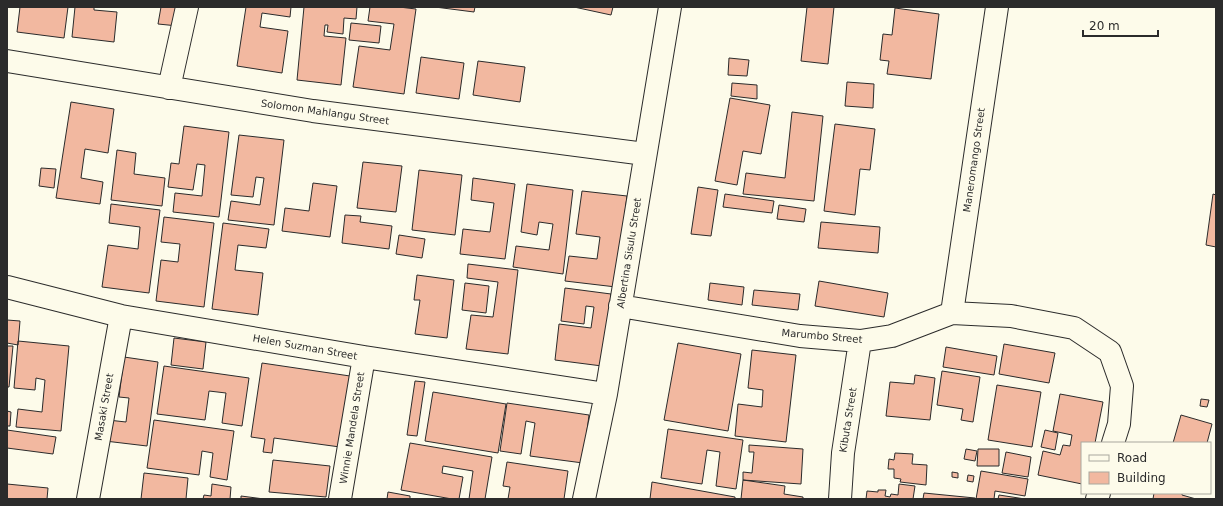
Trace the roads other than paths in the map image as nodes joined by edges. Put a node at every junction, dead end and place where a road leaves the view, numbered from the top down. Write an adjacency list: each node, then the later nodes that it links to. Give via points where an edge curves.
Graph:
1 (187, 7): 5 (street)
2 (670, 7): 6 (street, Albertina Sisulu Street)
3 (997, 7): 9 (street, Maneromango Street)
4 (7, 61): 5 (street, Solomon Mahlangu Street)
5 (169, 88): 6 (street, Solomon Mahlangu Street, via 313,111)
6 (645, 154): 8 (street, Albertina Sisulu Street)
7 (7, 287): 10 (street, Helen Suzman Street)
8 (620, 306): 11 (street, Marumbo Street, via 800,336); 13 (street, Albertina Sisulu Street)
9 (952, 313): 11 (street, Marumbo Street, via 892,336); 14 (street, Marumbo Street, via 1011,316 1074,328 1110,352 1122,386 1119,424)
10 (121, 316): 12 (street, Helen Suzman Street); 15 (street, Masaki Street)
11 (860, 341): 18 (street, Kibuta Street, via 843,453)
12 (364, 357): 13 (street, Helen Suzman Street); 16 (street, Winnie Mandela Street)
13 (606, 394): 17 (street, Albertina Sisulu Street)
14 (1113, 442)
15 (88, 499)
16 (340, 499)
17 (584, 499)
18 (840, 499)

